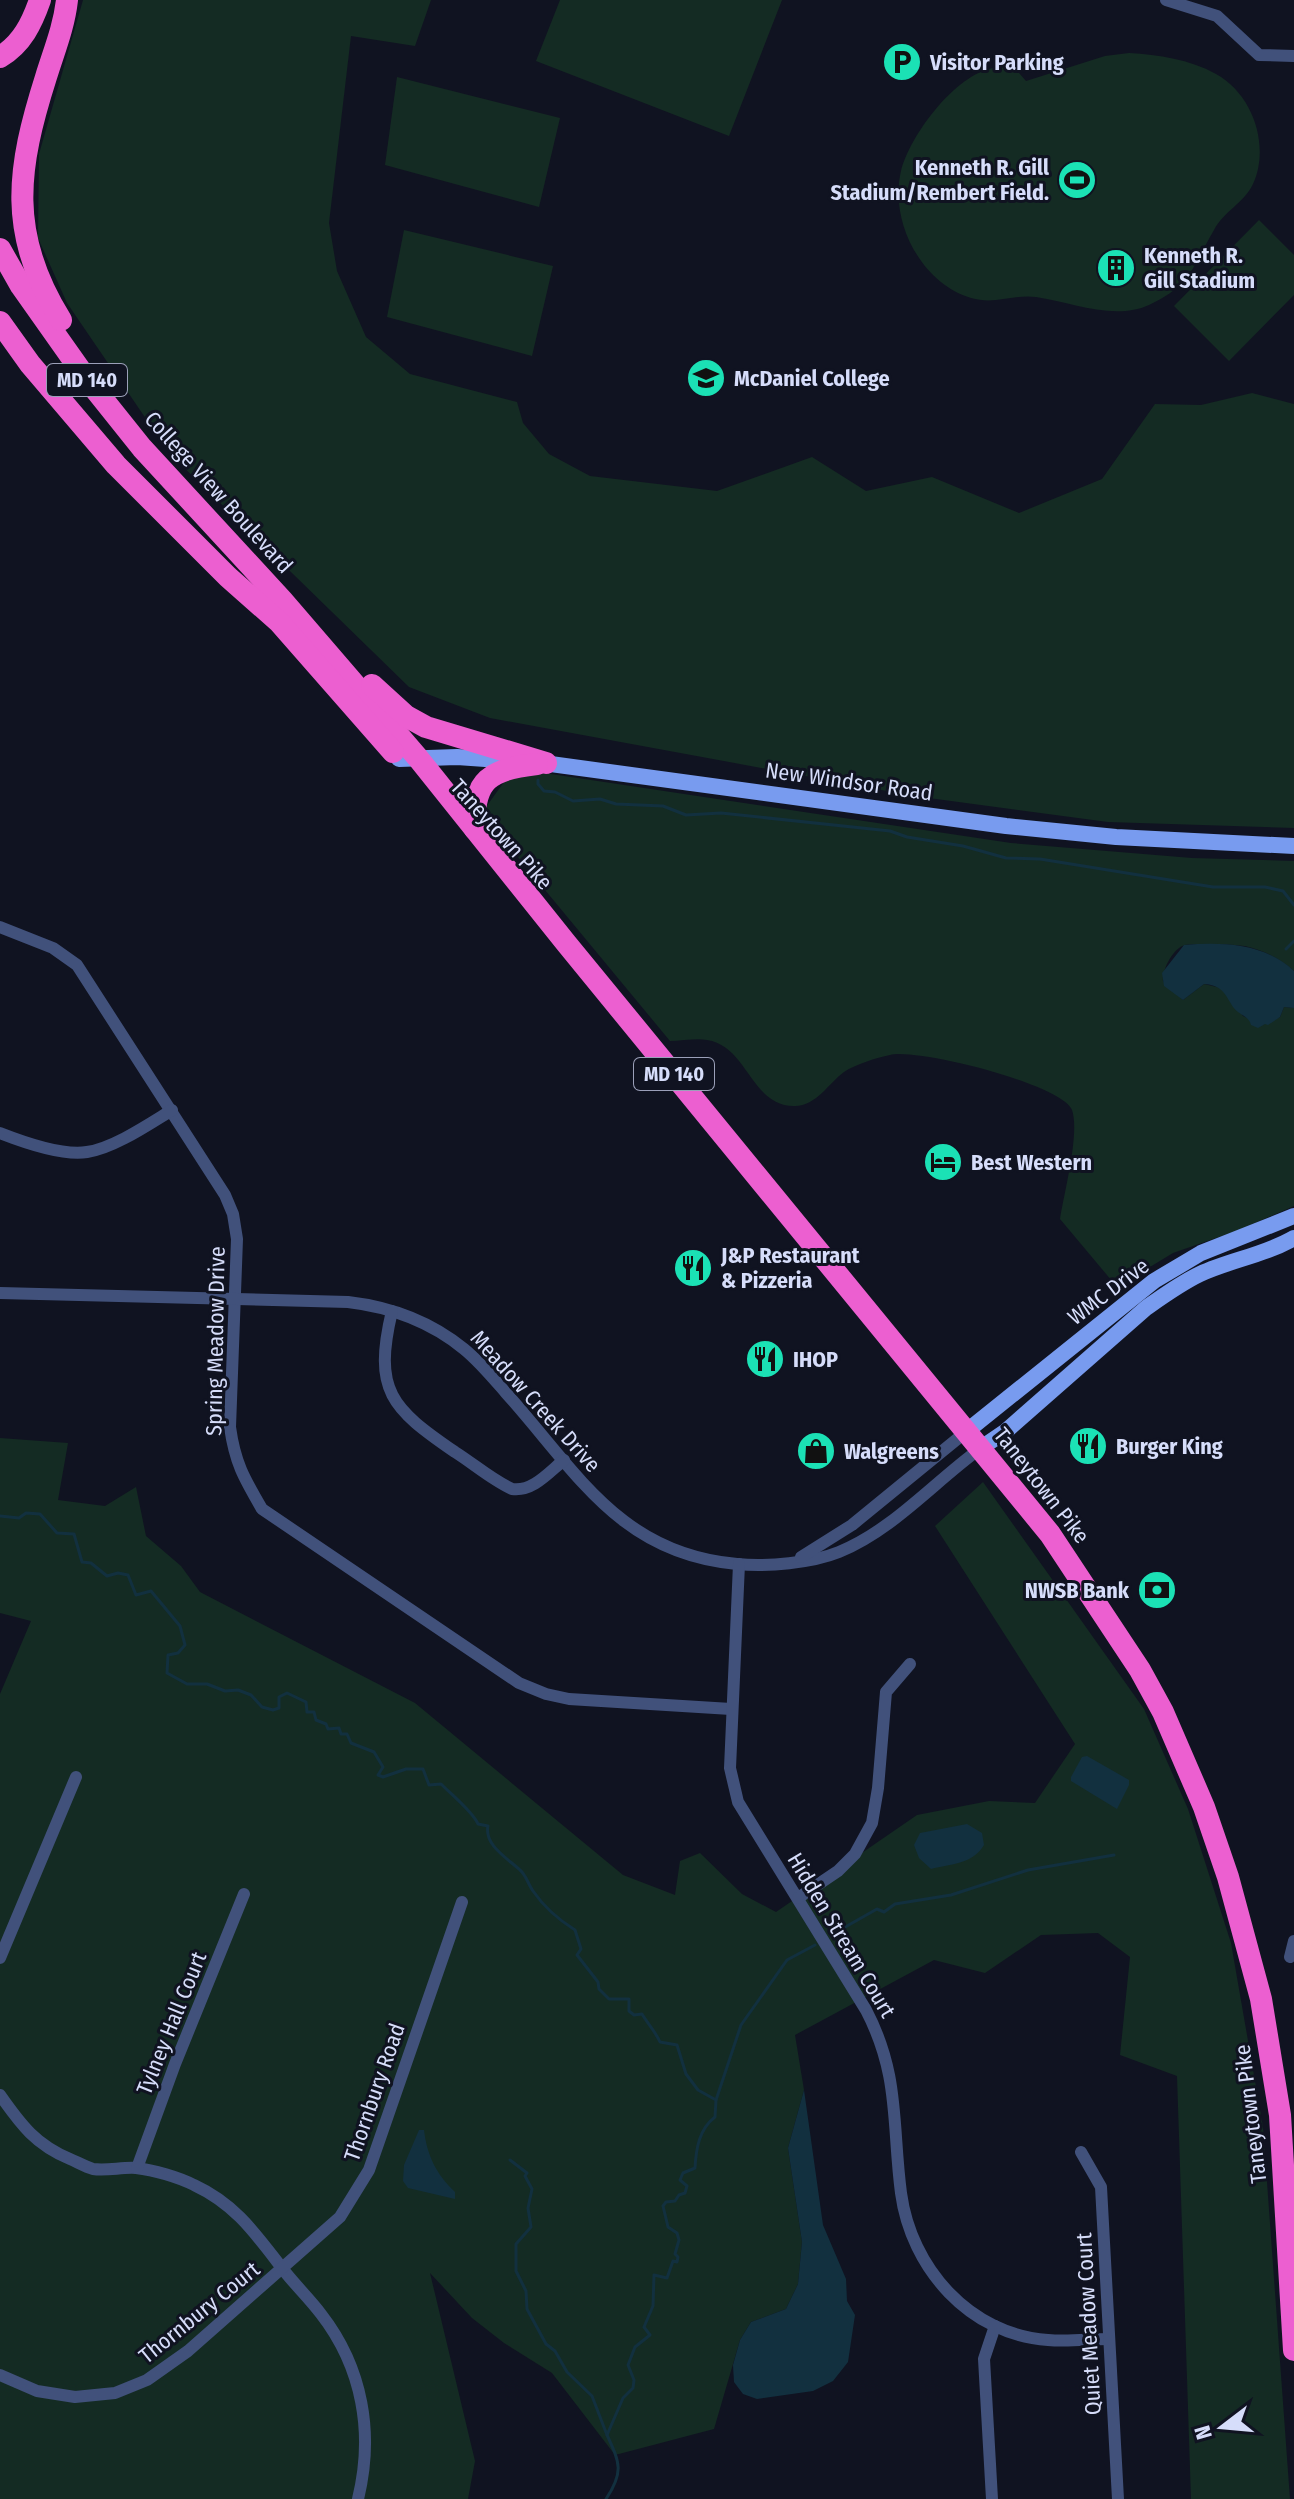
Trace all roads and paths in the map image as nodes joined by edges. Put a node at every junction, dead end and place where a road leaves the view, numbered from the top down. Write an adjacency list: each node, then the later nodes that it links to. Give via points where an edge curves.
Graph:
1 (40, 0): 5 (highway, via 29,28)
2 (67, 0): 8 (highway, via 23,165 24,217 35,269 53,307 105,385)
3 (1166, 0): 4 (street, via 1217,16 1259,55)
4 (1294, 56)
5 (0, 57)
6 (0, 249): 8 (highway, College View Boulevard / MD 140, via 104,401)
7 (0, 322): 10 (highway, College View Boulevard / MD 140, via 116,465 279,622)
8 (257, 574): 9 (highway, College View Boulevard / MD 140)
9 (282, 600): 10 (highway, College View Boulevard / MD 140); 11 (highway, via 406,716 448,735)
10 (408, 758): 11 (main road, New Windsor Road); 12 (highway, Taneytown Pike / MD 140); 15 (highway, Taneytown Pike / MD 140)
11 (546, 763): 12 (highway, via 511,767 485,781 476,798); 13 (main road, New Windsor Road, via 1006,826)
12 (475, 829): 15 (highway, Taneytown Pike / MD 140)
13 (1294, 846)
14 (0, 927): 16 (street, Spring Meadow Drive, via 53,948 77,965)
15 (566, 943): 23 (highway, Taneytown Pike / MD 140)
16 (172, 1110): 17 (street, via 131,1135 86,1153); 21 (street, Spring Meadow Drive, via 233,1214)
17 (0, 1133)
18 (1294, 1216): 23 (main road, WMC Drive, via 1201,1253 1154,1281)
19 (1294, 1238): 23 (main road, WMC Drive, via 1200,1274 1169,1292 1006,1431)
20 (0, 1293): 21 (street, Meadow Creek Drive)
21 (235, 1299): 22 (street, Meadow Creek Drive, via 348,1302); 28 (street, Spring Meadow Drive, via 230,1427 234,1455 262,1509 519,1683 569,1699)
22 (392, 1311): 24 (street, Meadow Creek Drive, via 466,1350); 24 (street, via 384,1370 394,1399 409,1419 512,1489 531,1486)
23 (974, 1440): 25 (street, Meadow Creek Drive, via 809,1554); 25 (street, Meadow Creek Drive, via 951,1470 869,1537 838,1553); 42 (highway, Taneytown Pike / MD 140, via 1050,1534 1140,1670 1187,1766 1228,1877 1261,1999 1280,2115)
24 (564, 1460): 26 (street, Meadow Creek Drive, via 614,1515 645,1536 691,1556)
25 (787, 1563): 26 (street, Meadow Creek Drive)
26 (739, 1564): 28 (street, Hidden Stream Court)
27 (910, 1664): 31 (street, via 886,1692 872,1823 855,1854)
28 (731, 1709): 31 (street, Hidden Stream Court, via 730,1768 738,1802)
29 (76, 1777): 35 (street)
30 (244, 1894): 38 (street, Tylney Hall Court)
31 (798, 1898): 40 (street, Hidden Stream Court, via 881,2039 891,2078 901,2195 911,2238 951,2296)
32 (462, 1902): 39 (street, Thornbury Road, via 369,2170 340,2217)
33 (1294, 1941): 34 (street)
34 (1290, 1957)
35 (0, 1958)
36 (0, 2095): 38 (street, via 24,2129 52,2152 93,2169)
37 (1081, 2152): 41 (street, Quiet Meadow Court, via 1101,2187)
38 (137, 2168): 39 (street, via 191,2183 218,2197 248,2223)
39 (283, 2269): 43 (street, Thornbury Court, via 165,2369 130,2388 75,2397 37,2391); 44 (street, via 322,2316 353,2371 366,2444)
40 (995, 2326): 41 (street, Hidden Stream Court, via 1047,2340); 45 (street, via 984,2359)
41 (1109, 2339): 46 (street, Quiet Meadow Court)
42 (1294, 2350)
43 (0, 2375)
44 (358, 2499)
45 (992, 2499)
46 (1118, 2499)

